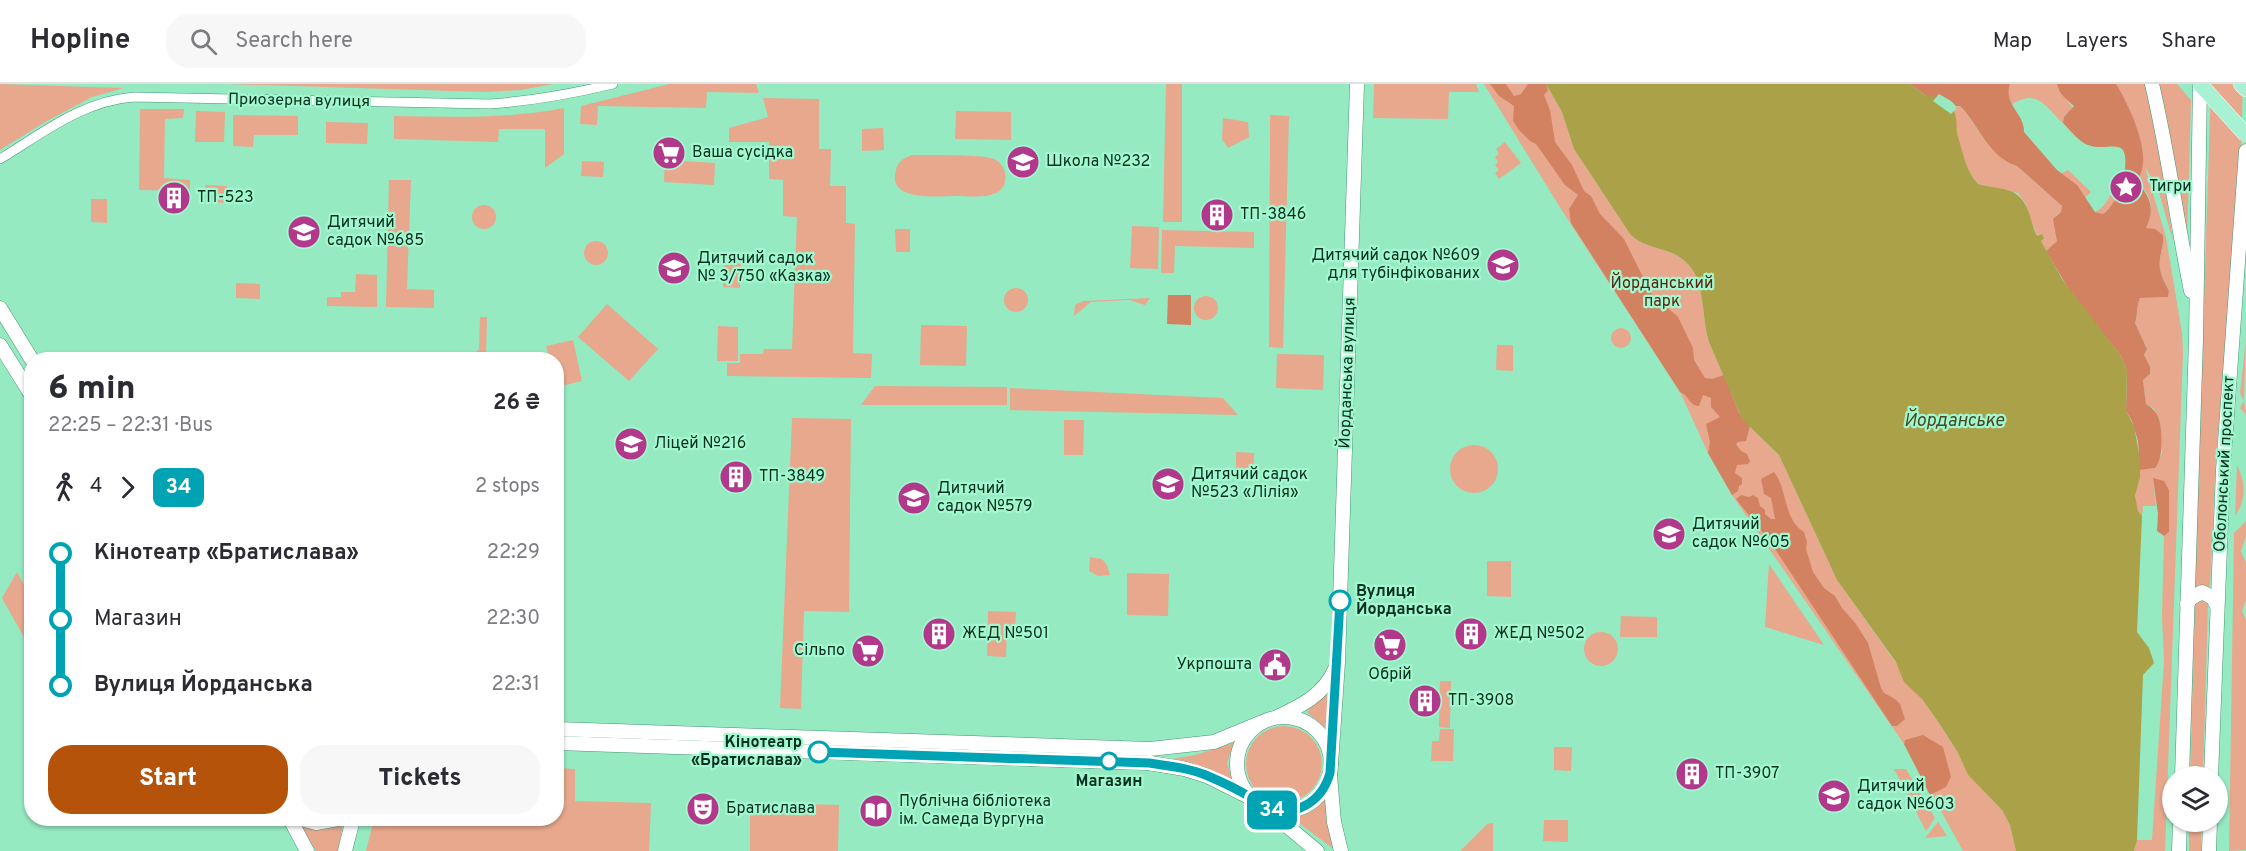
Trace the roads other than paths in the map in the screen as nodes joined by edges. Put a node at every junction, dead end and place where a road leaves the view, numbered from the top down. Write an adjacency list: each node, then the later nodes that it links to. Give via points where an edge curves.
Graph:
1 (613, 84): 9 (street, Приозерна вулиця, via 539,100 489,104 113,99 79,110)
2 (1357, 84): 19 (main road, Йорданська вулиця)
3 (2152, 84): 13 (main road, Оболонський проспект)
4 (2200, 84): 7 (main road, bridge); 13 (main road, Оболонський проспект)
5 (2241, 84): 6 (main road)
6 (2246, 89)
7 (2246, 135)
8 (2246, 151): 10 (main road, Оболонський проспект)
9 (0, 159)
10 (2243, 215): 11 (main road); 18 (main road, Оболонський проспект)
11 (2246, 233)
12 (1, 311): 15 (main road)
13 (2197, 317): 17 (main road, Оболонський проспект)
14 (0, 345): 16 (main road)
15 (27, 352)
16 (24, 383)
17 (2187, 604): 18 (main road, via 2202,592 2213,598); 24 (main road, Оболонський проспект)
18 (2217, 606): 25 (main road, Оболонський проспект)
19 (1338, 662): 20 (main road, Йорданська вулиця, via 1330,681 1315,696); 26 (main road, Йорданська вулиця)
20 (1276, 718): 21 (main road); 26 (main road, via 1292,718 1314,729 1328,748)
21 (1260, 723): 22 (main road, via 1214,742 1150,749); 27 (main road, via 1245,738 1237,758 1239,780)
22 (564, 729)
23 (564, 742): 27 (main road, via 1149,763 1207,776)
24 (2182, 766)
25 (2211, 766)
26 (1330, 769): 28 (main road, via 1323,790 1301,808 1283,811); 36 (main road, Йорданська вулиця, via 1334,822)
27 (1251, 798): 28 (main road)
28 (1264, 807): 35 (main road)
29 (294, 826): 33 (main road)
30 (350, 826): 34 (main road)
31 (2180, 832): 37 (main road)
32 (2210, 832): 38 (main road)
33 (307, 851)
34 (345, 851)
35 (1317, 851)
36 (1341, 851)
37 (2179, 851)
38 (2209, 851)

